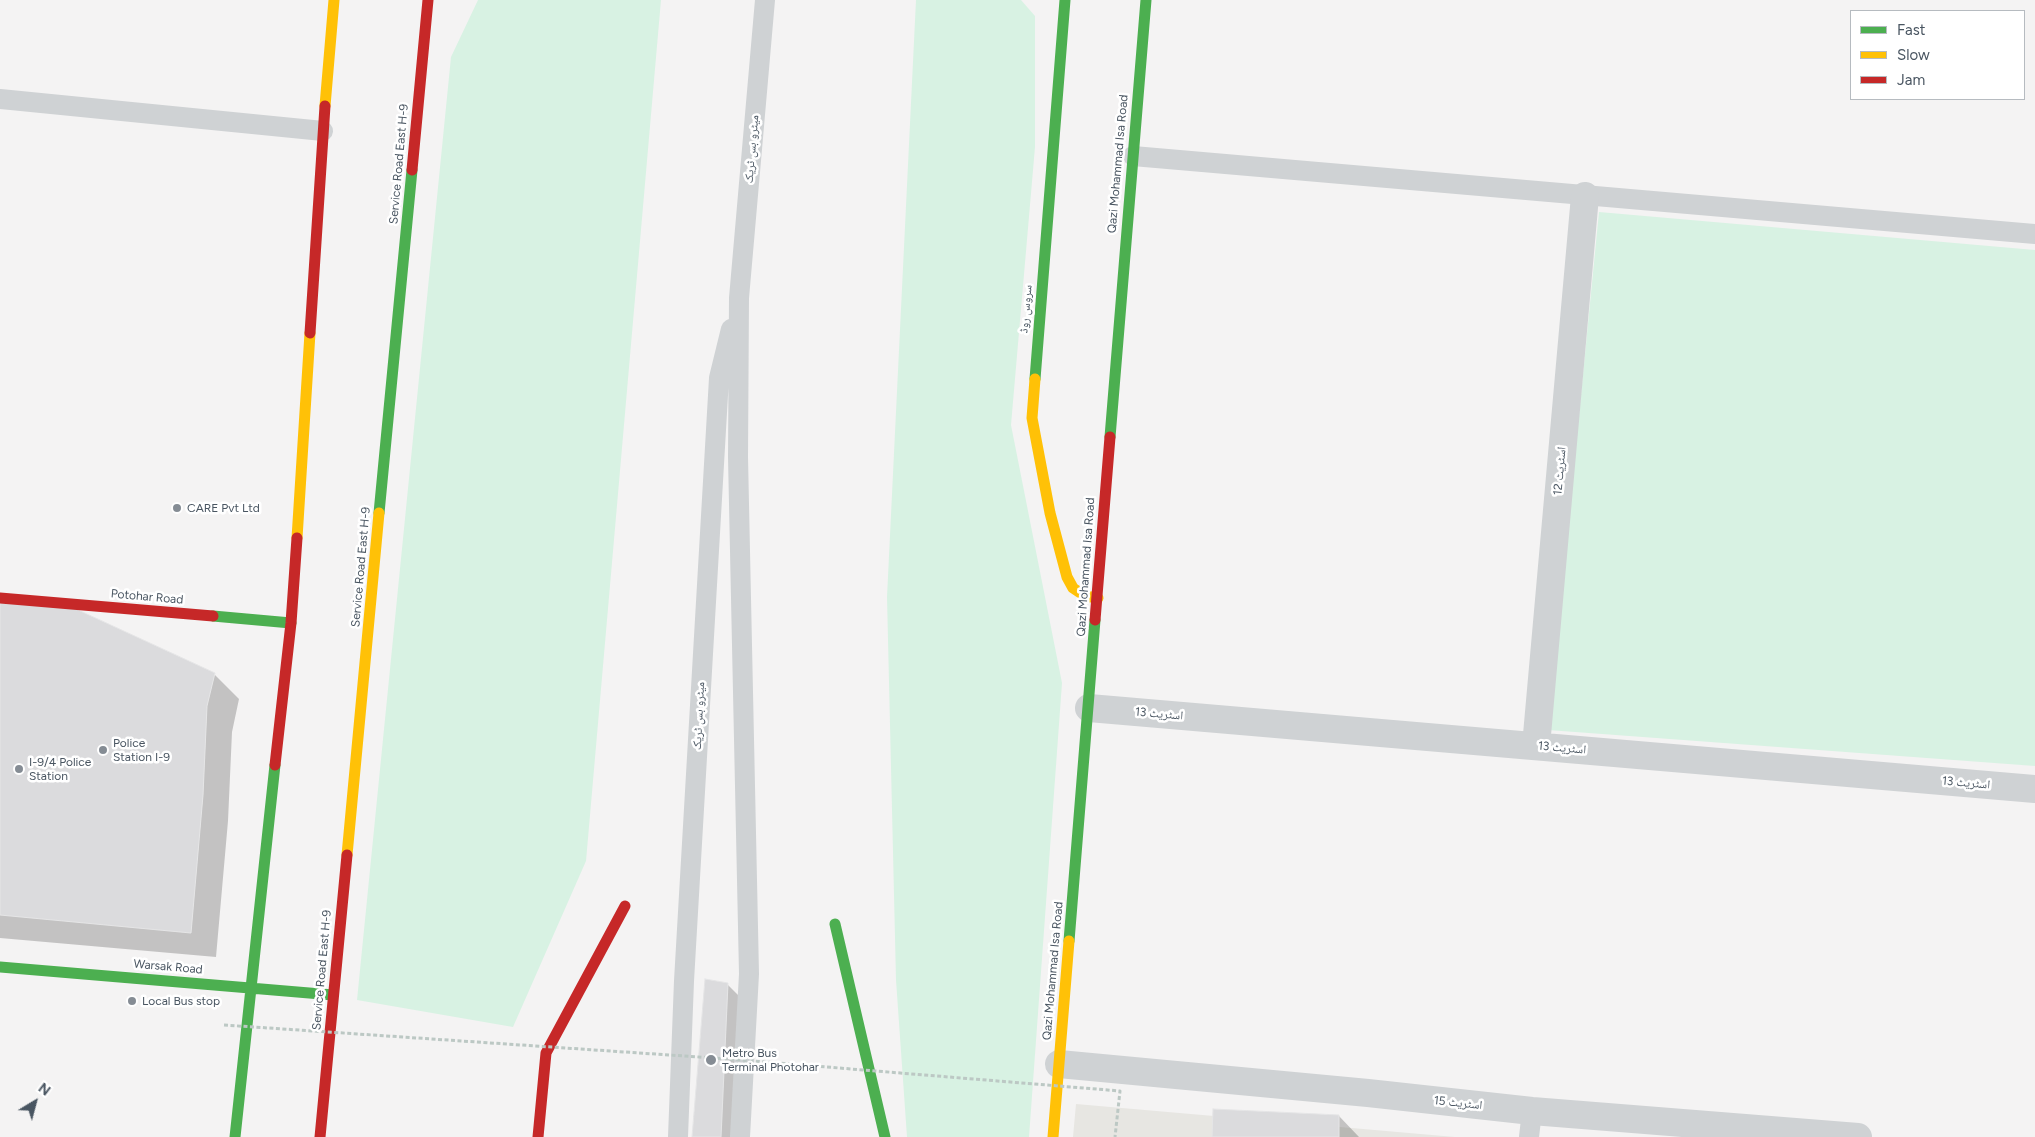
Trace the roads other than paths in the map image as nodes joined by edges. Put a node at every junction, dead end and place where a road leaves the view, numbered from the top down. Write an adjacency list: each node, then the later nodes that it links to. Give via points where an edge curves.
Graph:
1 (334, 0): 9 (main road)
2 (428, 0): 7 (main road, Service Road East H-9)
3 (765, 0): 13 (lane, میٹرو بس ٹریک)
4 (1065, 0): 15 (main road, سروس روڈ, via 1032,418 1050,513 1067,577 1073,588 1085,596)
5 (1146, 0): 10 (main road, Qazi Mohammad Isa Road)
6 (438, 9): 7 (main road)
7 (424, 56): 24 (main road, Service Road East H-9)
8 (0, 99): 9 (lane)
9 (323, 131): 16 (main road)
10 (1133, 156): 11 (lane); 15 (main road, Qazi Mohammad Isa Road)
11 (1585, 196): 12 (lane); 18 (street, اسٹریٹ 12)
12 (2035, 234)
13 (739, 298): 30 (lane, میٹرو بس ٹریک, via 719,378); 31 (lane, میٹرو بس ٹریک, via 738,457 748,974)
14 (0, 598): 16 (main road, Potohar Road)
15 (1098, 598): 17 (main road, Qazi Mohammad Isa Road)
16 (291, 623): 23 (main road)
17 (1089, 708): 18 (street, اسٹریٹ 13); 25 (main road, Qazi Mohammad Isa Road)
18 (1536, 746): 19 (street, اسٹریٹ 13)
19 (2035, 789)
20 (624, 906): 29 (main road, via 546,1052)
21 (835, 924): 32 (main road)
22 (0, 967): 23 (main road, Warsak Road)
23 (251, 987): 24 (main road, Warsak Road); 27 (main road)
24 (333, 995): 28 (main road, Service Road East H-9)
25 (1059, 1064): 26 (street, اسٹریٹ 15, via 1368,1093); 33 (main road, Qazi Mohammad Isa Road)
26 (1531, 1124): 34 (street, اسٹریٹ 15)
27 (235, 1137)
28 (320, 1137)
29 (538, 1137)
30 (678, 1137)
31 (740, 1137)
32 (885, 1137)
33 (1053, 1137)
34 (1858, 1137)

